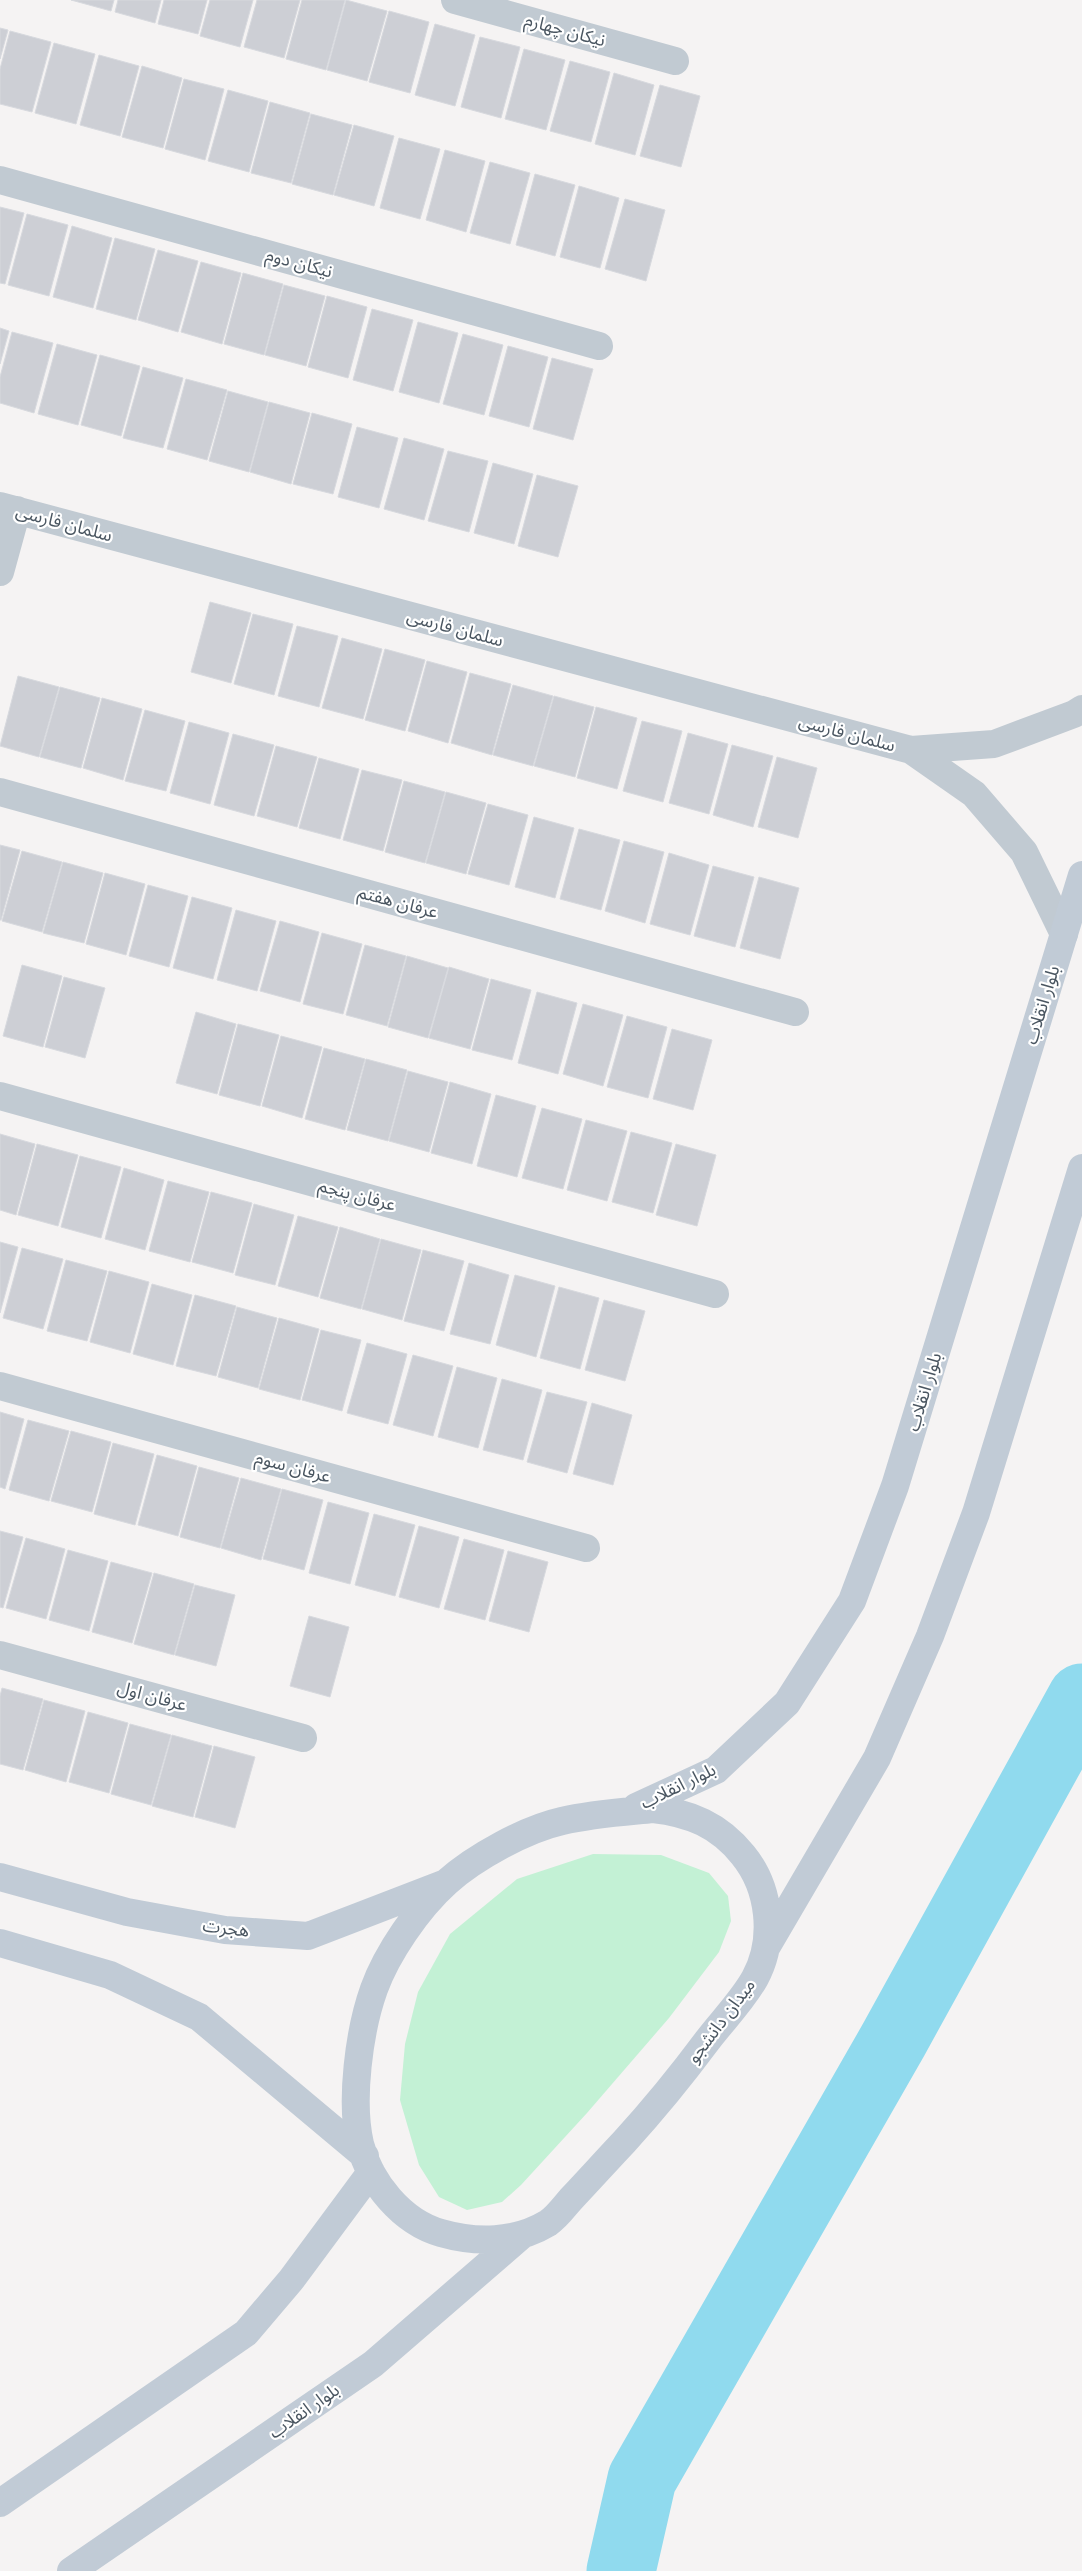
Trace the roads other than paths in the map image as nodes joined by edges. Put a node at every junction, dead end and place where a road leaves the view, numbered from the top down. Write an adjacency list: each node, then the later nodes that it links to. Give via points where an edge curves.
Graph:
1 (455, 0): 2 (street, نیکان چهارم)
2 (675, 61)
3 (0, 180): 4 (street, نیکان دوم)
4 (599, 346)
5 (8, 508): 6 (street); 8 (street, سلمان فارسی)
6 (0, 572)
7 (1082, 709): 8 (street, سلمان فارسی, via 994,744)
8 (911, 750): 11 (street, سلمان فارسی, via 974,794 1024,852)
9 (0, 792): 12 (street, عرفان هفتم)
10 (1082, 875): 11 (main road, بلوار انقلاب)
11 (1064, 934): 20 (main road, بلوار انقلاب, via 895,1486 852,1601 787,1703 716,1770)
12 (795, 1012)
13 (0, 1096): 15 (street, عرفان پنجم)
14 (1082, 1168): 24 (main road, via 976,1513 930,1636 877,1758)
15 (714, 1294)
16 (0, 1386): 17 (street, عرفان سوم)
17 (586, 1548)
18 (0, 1655): 19 (street, عرفان اول)
19 (303, 1738)
20 (624, 1812): 22 (main road, میدان دانشجو, via 560,1821 500,1845); 24 (main road, میدان دانشجو, via 653,1808 682,1812 709,1824 733,1842 751,1865 763,1891 768,1921)
21 (0, 1877): 22 (main road, هجرت, via 146,1916 225,1930 308,1936)
22 (447, 1882): 25 (main road, میدان دانشجو, via 404,1931 374,1988 358,2051 357,2115 360,2144)
23 (0, 1944): 25 (main road, via 110,1975 199,2017)
24 (765, 1950): 26 (main road, میدان دانشجو, via 755,1978 659,2104 550,2222)
25 (368, 2164): 26 (main road, میدان دانشجو, via 388,2197 409,2217 436,2232 464,2239 494,2241); 27 (main road, via 291,2280 246,2333)
26 (523, 2234): 28 (main road, بلوار انقلاب, via 373,2364)
27 (0, 2503)
28 (72, 2571)

